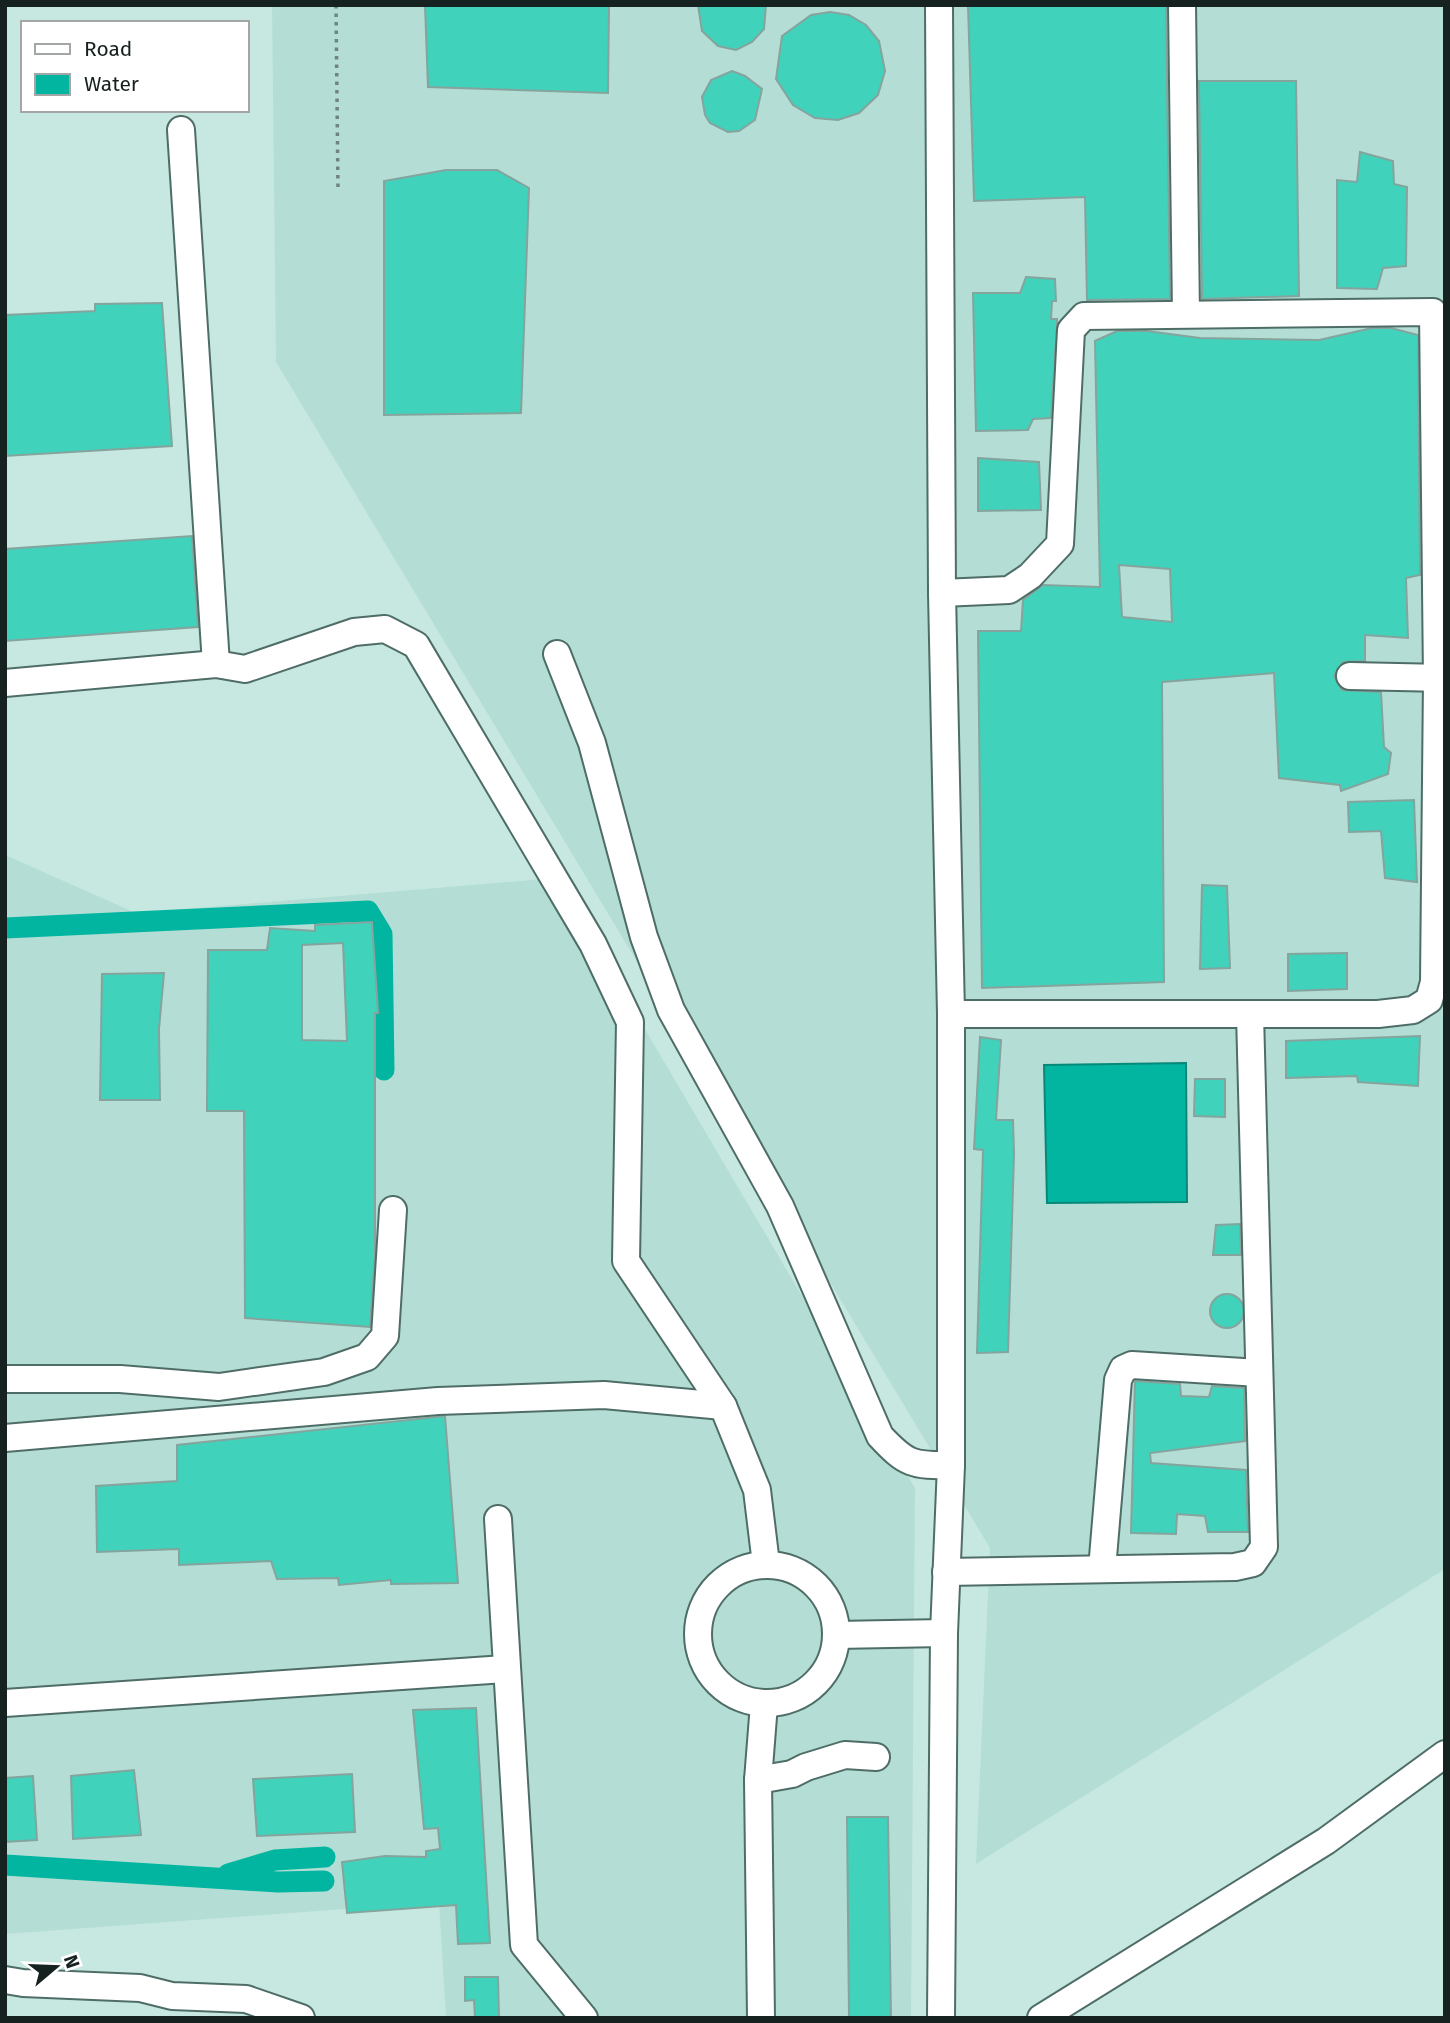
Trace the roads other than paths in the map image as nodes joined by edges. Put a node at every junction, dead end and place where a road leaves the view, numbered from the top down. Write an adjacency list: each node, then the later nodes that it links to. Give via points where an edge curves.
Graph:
1 (939, 5): 5 (street)
2 (1182, 5): 4 (street)
3 (181, 130): 7 (street)
4 (1186, 313): 5 (street, via 1084,316 1071,330 1060,544 1030,576 1009,590); 9 (street, via 1433,312)
5 (942, 593): 12 (street)
6 (557, 654): 19 (street, via 592,743 644,937 671,1010 780,1206 880,1436 902,1460 923,1466)
7 (216, 664): 10 (street); 17 (street, via 244,669 354,632 385,629 415,645 593,944 630,1022 626,1261)
8 (1350, 676): 9 (street)
9 (1441, 678): 11 (street)
10 (5, 683)
11 (1439, 909): 13 (street, via 1434,982 1429,1000 1413,1010)
12 (951, 1014): 13 (street); 19 (street)
13 (1250, 1014): 15 (street)
14 (393, 1210): 16 (street, via 385,1336 367,1357 324,1372 219,1387 120,1379)
15 (1259, 1373): 22 (street, via 1132,1365 1123,1369 1118,1380); 22 (street, via 1264,1547 1253,1563)
16 (5, 1379)
17 (723, 1406): 18 (street, via 604,1395 438,1401); 21 (street, via 757,1490)
18 (5, 1438)
19 (951, 1465): 23 (street)
20 (498, 1519): 26 (street)
21 (766, 1564): 25 (street, via 789,1568 810,1579 826,1597); 28 (street, via 743,1568 722,1580 707,1598 699,1620 698,1644 706,1667 720,1686 740,1699)
22 (1102, 1569): 23 (street)
23 (946, 1572): 24 (street)
24 (944, 1633): 25 (street); 36 (street)
25 (836, 1635): 28 (street, via 831,1662 819,1680 803,1694)
26 (505, 1669): 27 (street); 34 (street, via 524,1945)
27 (5, 1703)
28 (764, 1704): 31 (street)
29 (1445, 1754): 37 (street, via 1326,1841)
30 (876, 1757): 31 (street, via 845,1755 792,1774)
31 (758, 1780): 35 (street)
32 (5, 1980): 33 (street, via 246,1999)
33 (301, 2018)
34 (584, 2018)
35 (761, 2018)
36 (941, 2018)
37 (1041, 2018)

